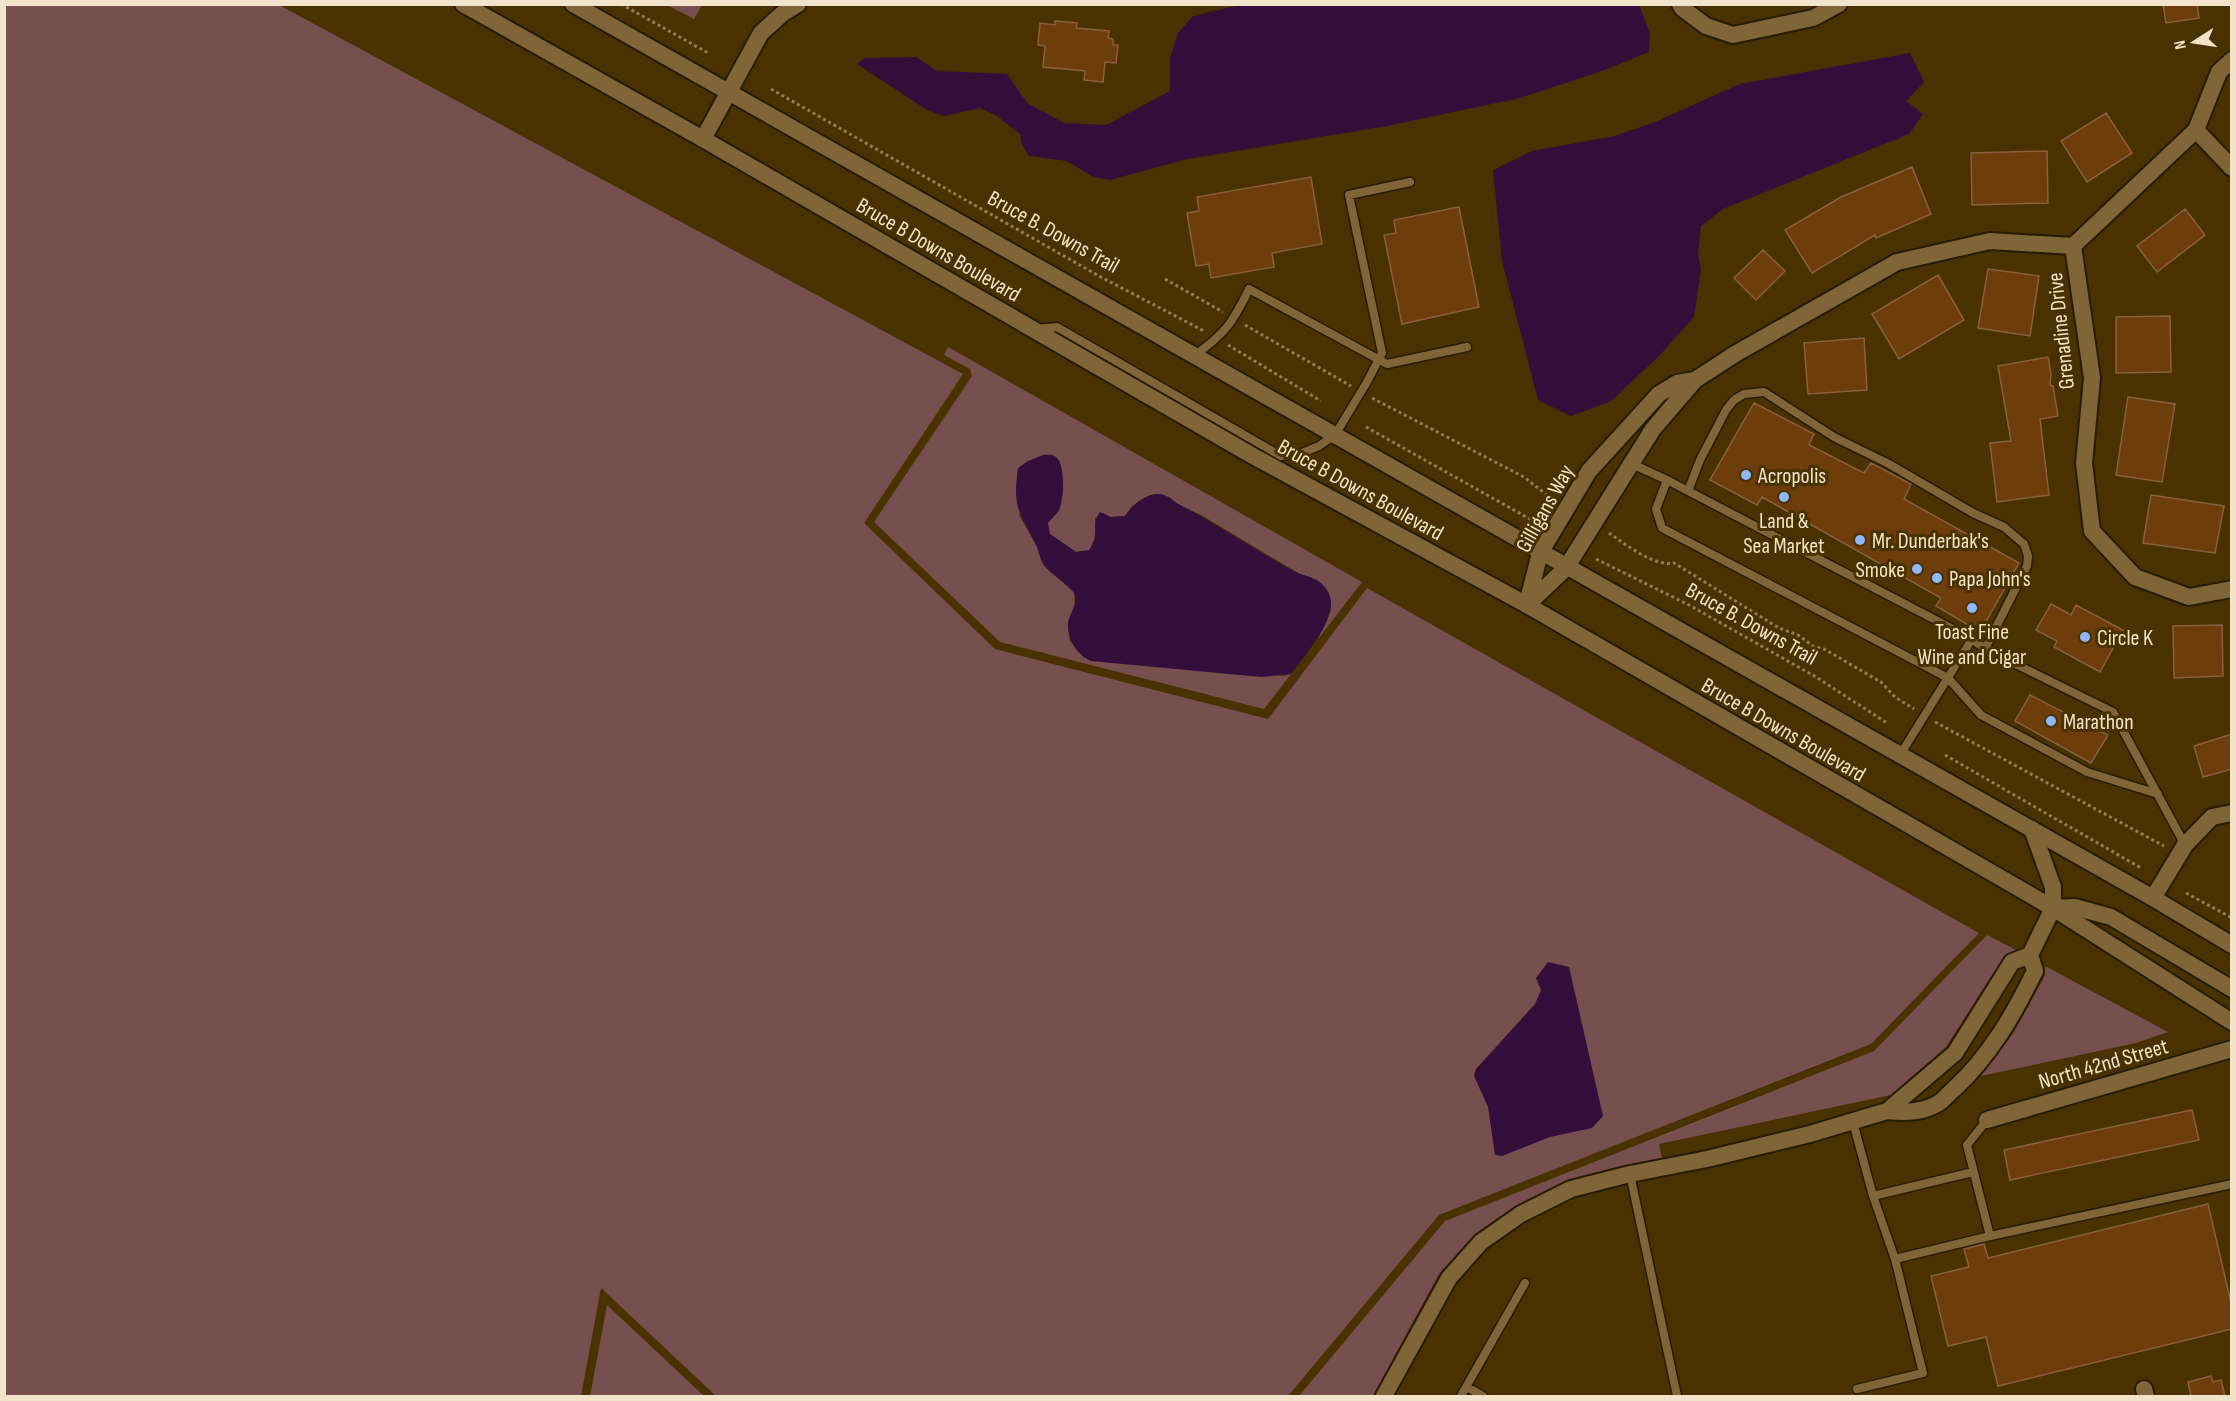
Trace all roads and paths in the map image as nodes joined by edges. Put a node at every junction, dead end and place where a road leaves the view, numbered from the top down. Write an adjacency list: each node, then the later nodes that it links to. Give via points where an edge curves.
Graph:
1 (463, 4): 12 (main road, Bruce B Downs Boulevard)
2 (573, 4): 10 (main road, Bruce B Downs Boulevard)
3 (621, 4): 7 (path)
4 (798, 4): 10 (main road, via 761,33)
5 (1680, 4): 6 (main road, via 1706,26 1733,34 1813,18)
6 (1839, 4)
7 (710, 54)
8 (2232, 60): 11 (main road, Grenadine Drive, via 2220,72)
9 (771, 89): 19 (path, Bruce B. Downs Trail)
10 (728, 92): 12 (main road); 21 (main road, Bruce B Downs Boulevard)
11 (2196, 130): 13 (main road); 15 (main road, Grenadine Drive)
12 (703, 139): 18 (main road, Bruce B Downs Boulevard)
13 (2232, 168)
14 (1410, 183): 22 (lane, via 1349,195 1382,353)
15 (2073, 246): 23 (main road, Gilligans Way, via 1990,241 1897,262); 37 (main road, Grenadine Drive, via 2092,378 2084,463 2092,531 2135,577 2189,597)
16 (1165, 279): 17 (path)
17 (1234, 319): 19 (lane); 22 (lane, via 1250,289); 24 (path)
18 (1034, 330): 27 (lane, via 1057,327 1281,456 1302,453); 38 (main road, Bruce B Downs Boulevard, via 1253,456)
19 (1218, 339): 21 (lane); 25 (path, Bruce B. Downs Trail)
20 (1467, 347): 22 (lane, via 1387,364)
21 (1195, 355): 27 (main road, Bruce B Downs Boulevard)
22 (1379, 359): 24 (lane)
23 (1695, 380): 28 (main road, Gilligans Way, via 1653,429); 31 (main road, Gilligans Way, via 1677,383 1659,394 1589,471)
24 (1361, 392): 27 (lane); 31 (path, via 1524,477)
25 (1321, 401)
26 (1366, 427): 32 (path)
27 (1335, 435): 34 (main road, Bruce B Downs Boulevard)
28 (1632, 464): 29 (lane); 33 (main road, Gilligans Way)
29 (1666, 480): 30 (lane); 41 (lane, via 1656,509 1662,528)
30 (1688, 491): 39 (lane); 40 (lane, via 1726,410 1744,394 1764,392 1834,437 2004,527 2024,544 2028,566)
31 (1566, 509): 34 (main road, Gilligans Way)
32 (1537, 523)
33 (1594, 524): 36 (main road, Gilligans Way); 42 (path, via 1640,554 1665,565 1674,563 1779,628 1881,682 1895,697)
34 (1540, 552): 36 (main road, Bruce B Downs Boulevard); 38 (main road, Gilligans Way)
35 (1596, 559): 43 (path, Bruce B. Downs Trail, via 1718,621)
36 (1566, 568): 38 (main road, Gilligans Way); 44 (main road, Bruce B Downs Boulevard)
37 (2232, 589)
38 (1527, 605): 53 (main road, Bruce B Downs Boulevard)
39 (1972, 639): 40 (lane); 41 (lane)
40 (1985, 649): 46 (lane, via 2113,712)
41 (1948, 678): 42 (lane); 46 (lane, via 1981,715 2087,772)
42 (1924, 716): 44 (lane); 49 (path)
43 (1887, 723)
44 (1900, 755): 48 (main road, Bruce B Downs Boulevard)
45 (1945, 755): 50 (path)
46 (2158, 794): 49 (lane)
47 (2232, 813): 49 (main road, via 2212,817)
48 (2032, 829): 52 (main road, Bruce B Downs Boulevard); 53 (main road, via 2053,887)
49 (2182, 849): 52 (main road)
50 (2141, 868)
51 (2186, 893): 54 (path)
52 (2153, 898): 55 (main road, Bruce B Downs Boulevard)
53 (2053, 908): 56 (main road); 57 (main road, via 2075,907 2110,917); 58 (main road, Bruce B Downs Boulevard)
54 (2232, 918)
55 (2232, 945)
56 (2030, 955): 60 (main road, via 2012,962 1954,1053); 60 (main road, via 2035,971 2027,988 2006,1027 1970,1074 1937,1104 1908,1113)
57 (2232, 988)
58 (2232, 1022)
59 (2232, 1049): 61 (main road, North 42nd Street)
60 (1887, 1111): 62 (main road)
61 (1987, 1120): 63 (lane, via 1967,1145)
62 (1853, 1122): 64 (main road); 66 (lane)
63 (1973, 1172): 66 (lane); 67 (lane)
64 (1630, 1174): 72 (main road, via 1571,1189 1521,1214 1481,1242 1449,1278); 75 (lane)
65 (2232, 1184): 67 (lane)
66 (1873, 1196): 68 (lane)
67 (1990, 1236): 68 (lane)
68 (1895, 1259): 71 (lane, via 1923,1373)
69 (1525, 1283): 70 (lane)
70 (1467, 1387): 73 (lane); 74 (lane)
71 (1857, 1389)
72 (1384, 1396)
73 (1461, 1396)
74 (1483, 1396)
75 (1677, 1396)

